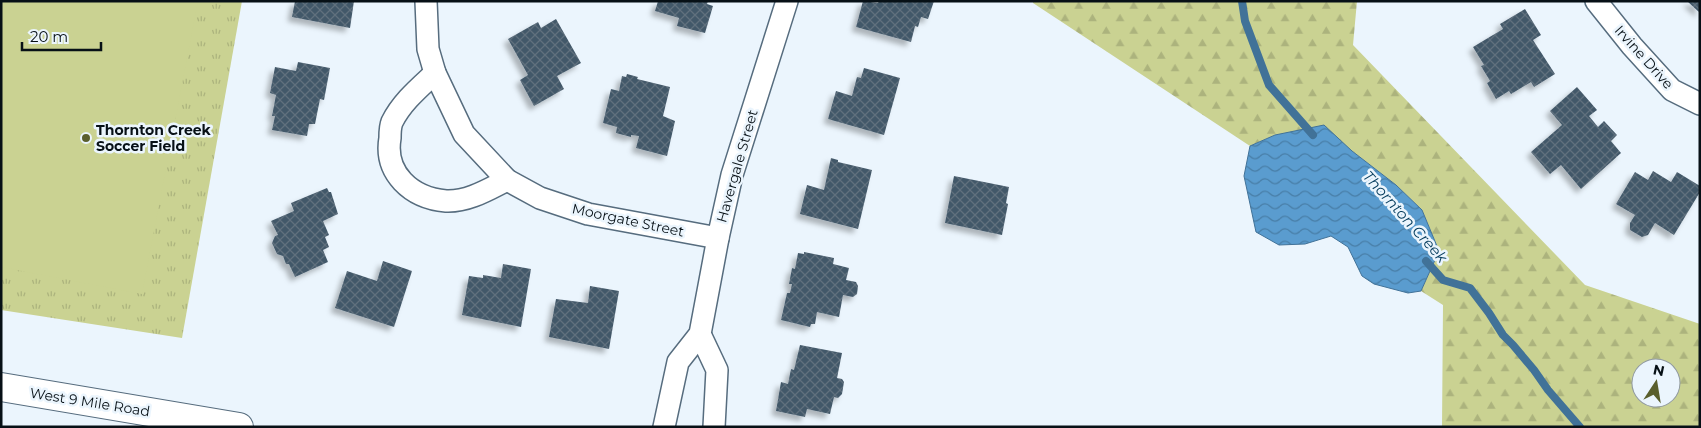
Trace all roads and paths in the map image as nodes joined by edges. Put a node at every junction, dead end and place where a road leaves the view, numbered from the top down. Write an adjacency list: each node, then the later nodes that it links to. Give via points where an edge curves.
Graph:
1 (426, 1): 4 (street, Moorgate Street, via 428,49)
2 (787, 1): 7 (street, Havergale Street, via 732,175)
3 (1596, 1): 5 (street, Irvine Drive, via 1672,90)
4 (435, 73): 6 (street, Moorgate Street, via 464,134); 6 (street, via 405,102 392,124 388,146 392,168 403,183 421,195 446,201 473,197)
5 (1700, 104)
6 (507, 180): 7 (street, Moorgate Street, via 540,198 588,214)
7 (718, 238): 8 (street, Havergale Street)
8 (700, 334): 11 (street, Havergale Street, via 678,362); 12 (street, via 717,370)
9 (1, 387): 10 (street, West 9 Mile Road)
10 (239, 427)
11 (664, 427)
12 (714, 427)

